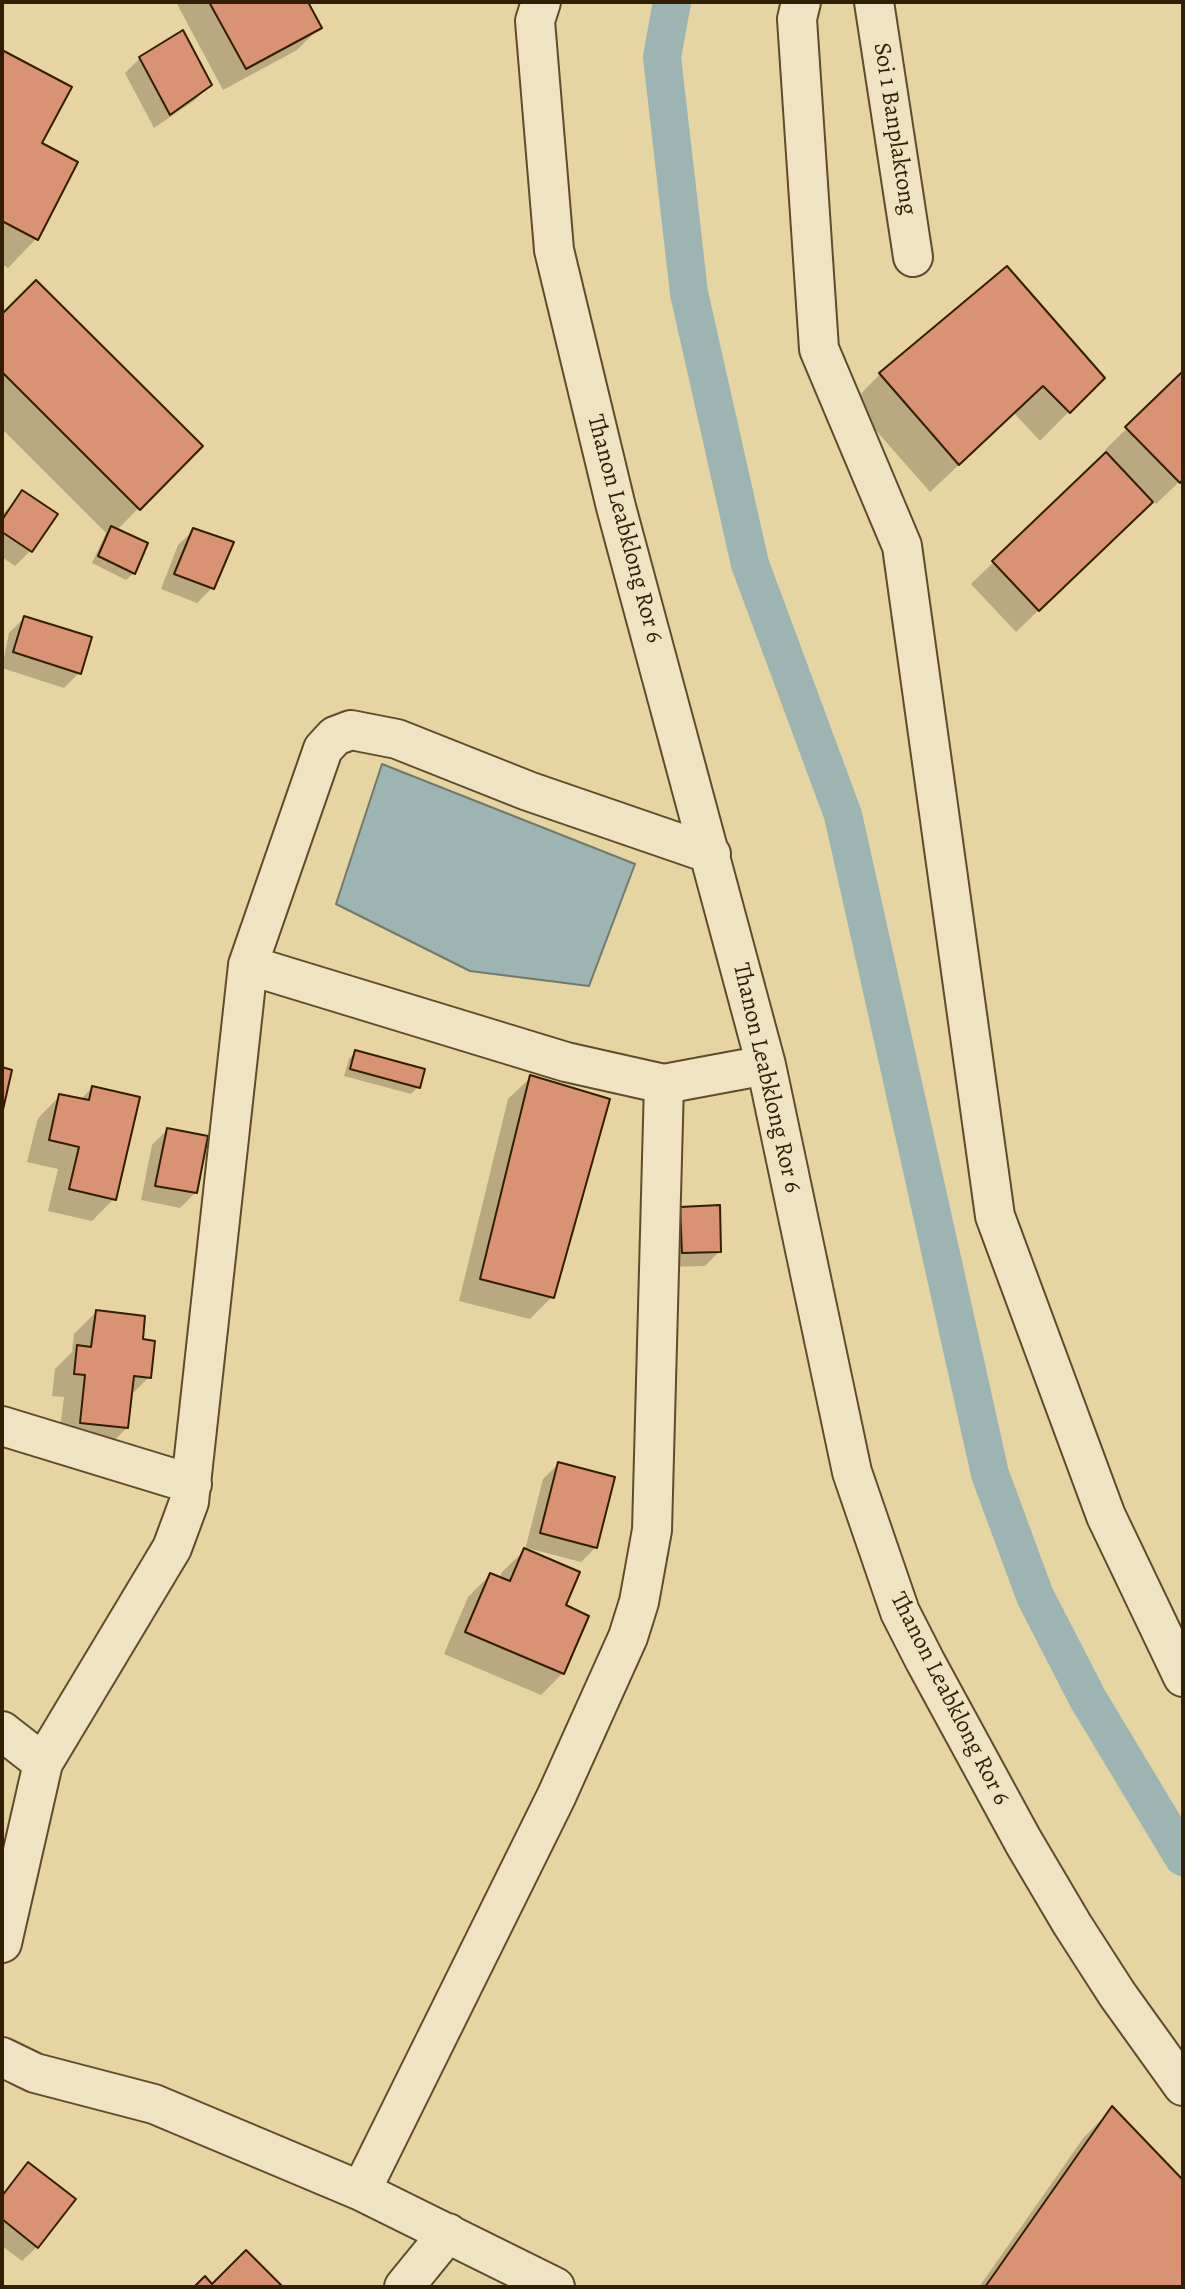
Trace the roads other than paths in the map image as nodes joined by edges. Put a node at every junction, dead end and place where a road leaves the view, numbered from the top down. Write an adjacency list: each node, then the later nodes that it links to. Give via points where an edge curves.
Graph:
1 (541, 2): 5 (street, Thanon Leabklong Ror 6, via 536,21 554,250 616,506)
2 (801, 2): 11 (street, via 797,19 819,349 902,546 995,1216 1106,1516)
3 (874, 2): 4 (street, Soi 1 Banplaktong)
4 (913, 257)
5 (711, 854): 6 (street, via 528,791 397,739 351,730 335,736 323,749); 7 (street, Thanon Leabklong Ror 6)
6 (248, 965): 8 (street, via 566,1062); 10 (street)
7 (766, 1065): 8 (street); 16 (street, Thanon Leabklong Ror 6, via 852,1472 900,1612 1072,1924)
8 (664, 1084): 17 (street, via 652,1530 639,1602 556,1797)
9 (2, 1426): 10 (street)
10 (192, 1484): 13 (street, via 185,1520 175,1541)
11 (1183, 1677)
12 (2, 1731): 13 (street)
13 (43, 1763): 14 (street)
14 (2, 1943)
15 (2, 2057): 17 (street, via 35,2073 154,2104)
16 (1183, 2086)
17 (360, 2191): 18 (street)
18 (448, 2233): 19 (street); 20 (street)
19 (404, 2287)
20 (555, 2287)

